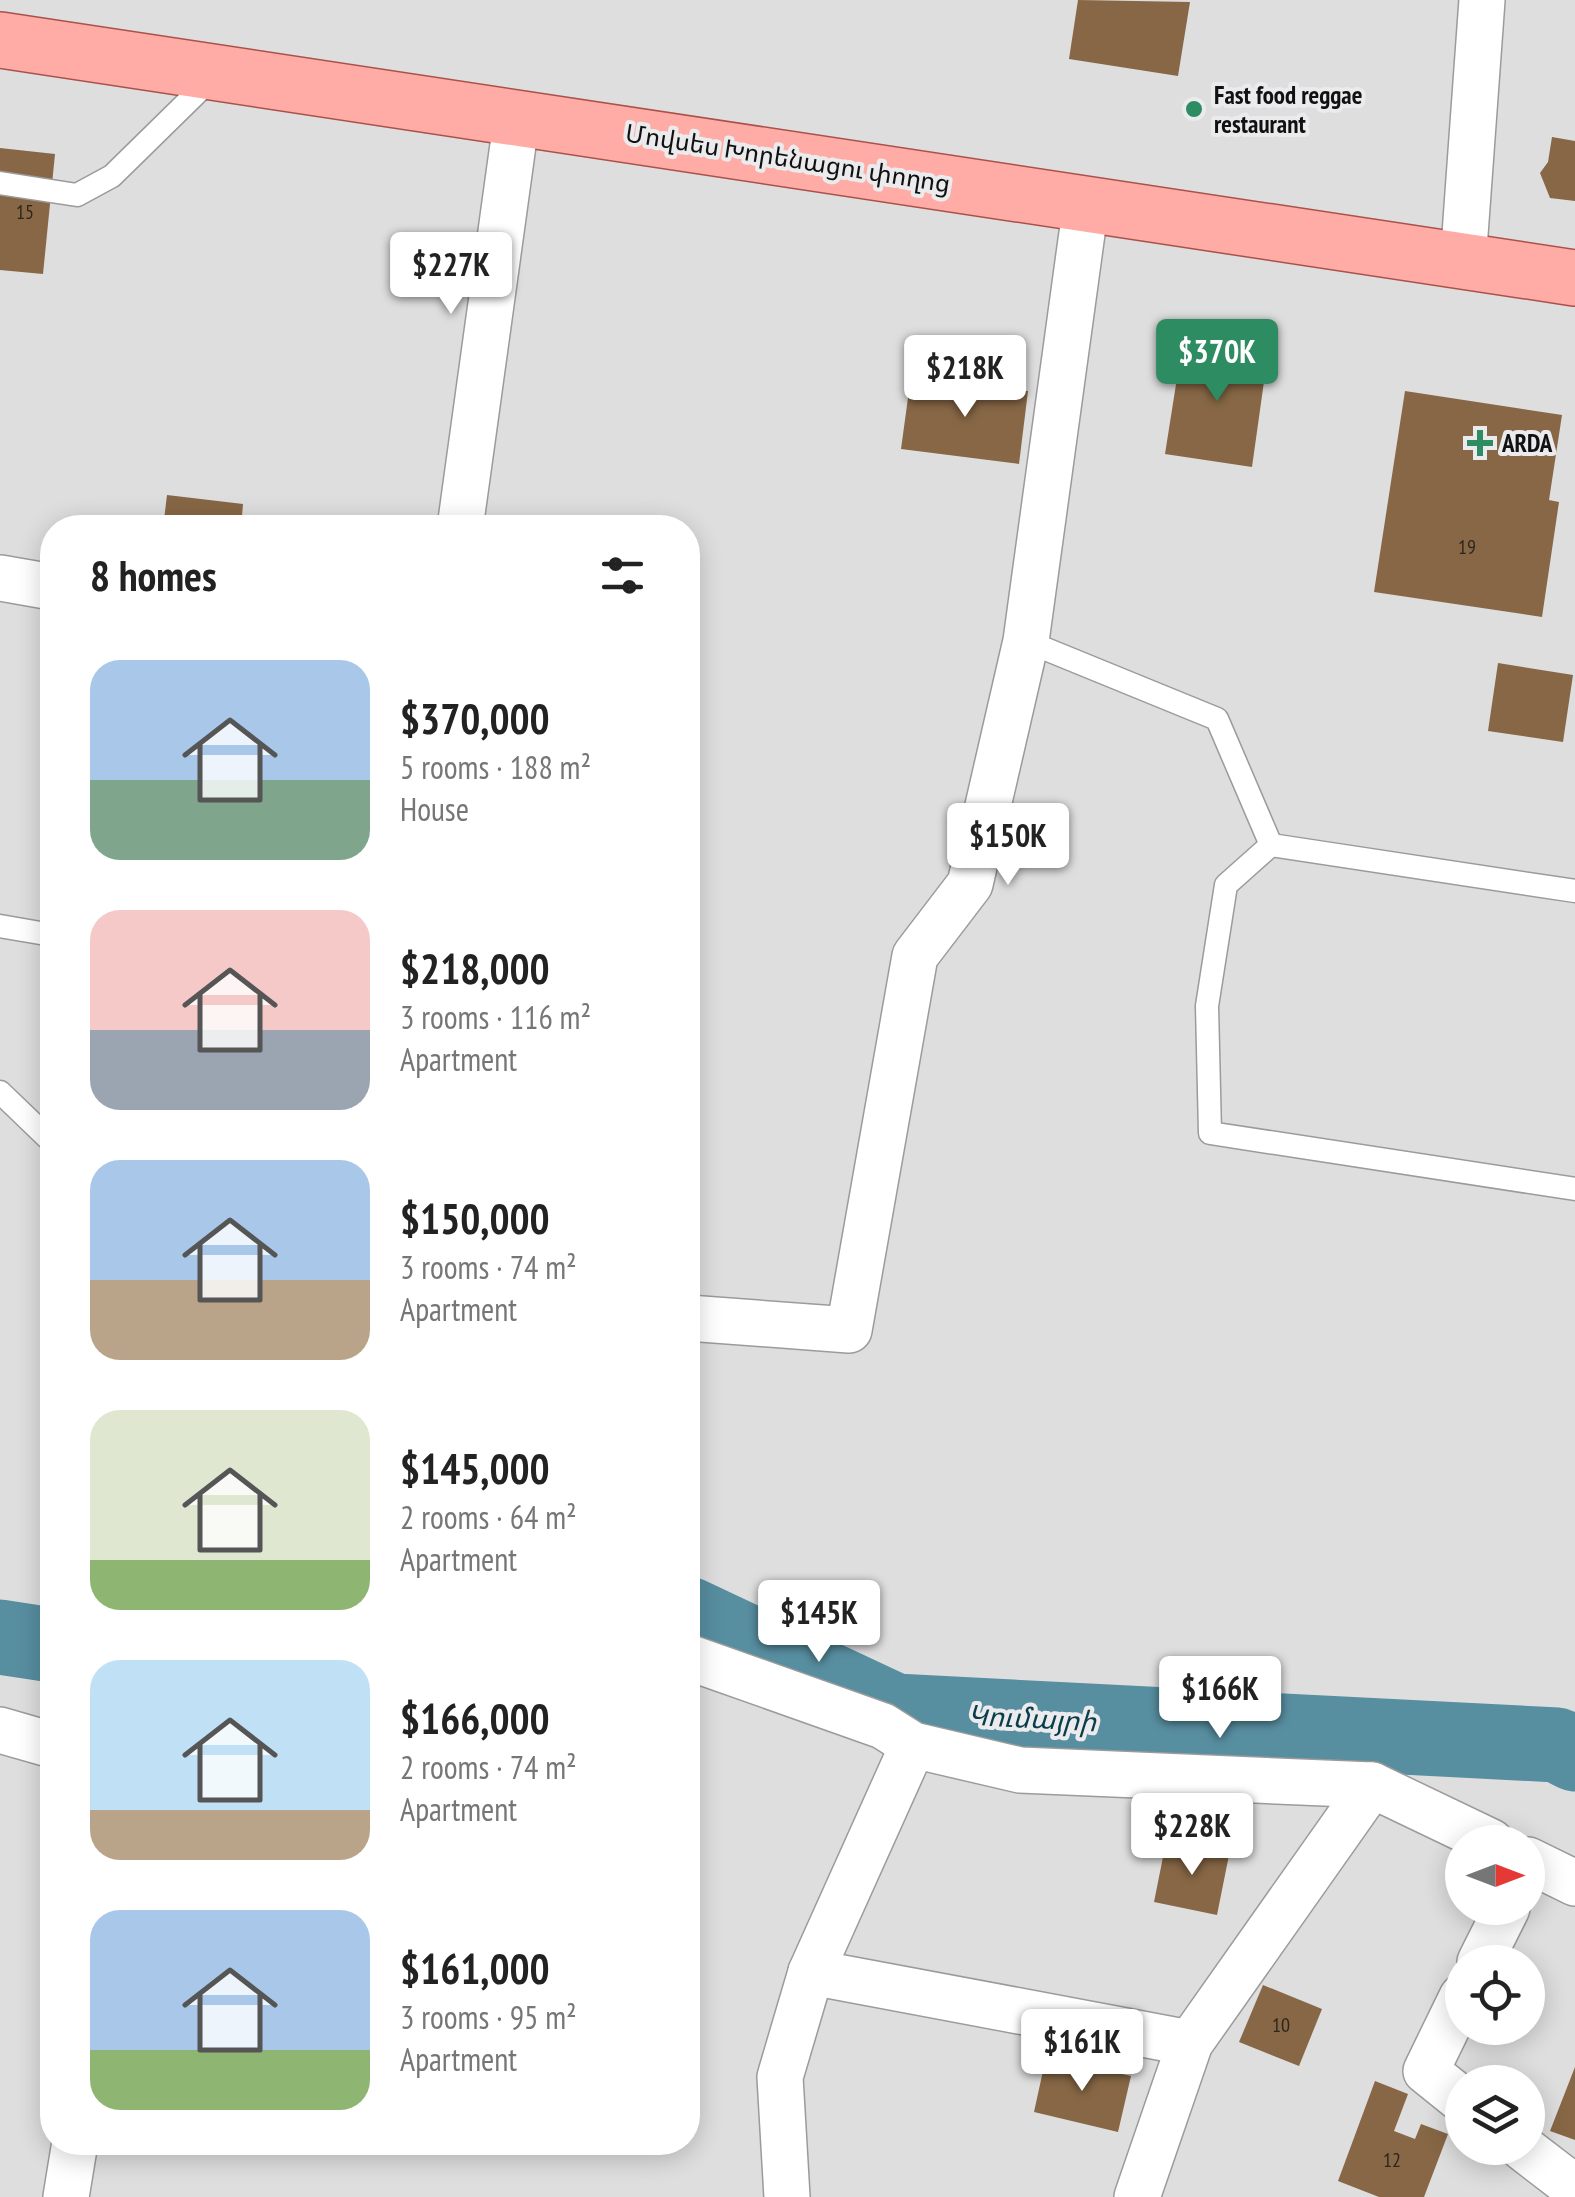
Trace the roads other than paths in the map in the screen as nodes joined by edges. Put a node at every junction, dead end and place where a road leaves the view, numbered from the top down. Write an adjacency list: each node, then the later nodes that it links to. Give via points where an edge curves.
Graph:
1 (1482, 0): 7 (street)
2 (0, 40): 3 (main road, Մովսես Խորենացու փողոց)
3 (218, 72): 4 (main road, Մովսես Խորենացու փողոց); 5 (lane, via 112,176 76,195)
4 (517, 116): 6 (main road, Մովսես Խորենացու փողոց); 9 (street)
5 (0, 183)
6 (1086, 204): 7 (main road, Մովսես Խորենացու փողոց); 12 (street)
7 (1463, 262): 8 (main road, Մովսես Խորենացու փողոց)
8 (1575, 278)
9 (462, 515)
10 (0, 578): 11 (street)
11 (40, 585)
12 (1026, 641): 13 (lane, via 1216,719); 20 (street, via 970,884 915,956 849,1330)
13 (1271, 846): 14 (lane); 19 (lane, via 1226,885 1207,1006 1210,1133)
14 (1575, 891)
15 (0, 926): 16 (lane)
16 (40, 933)
17 (0, 1092): 18 (lane)
18 (40, 1130)
19 (1575, 1189)
20 (700, 1319)
21 (700, 1661): 24 (street, via 883,1726)
22 (0, 1730): 23 (street)
23 (40, 1742)
24 (914, 1745): 25 (street, via 1020,1770); 29 (street)
25 (1372, 1785): 26 (street); 31 (street)
26 (1454, 1825)
27 (1545, 1869): 28 (street)
28 (1575, 1883)
29 (811, 1972): 31 (street); 37 (street, via 780,2076)
30 (1445, 2032): 32 (street, via 1426,2071)
31 (1190, 2043): 38 (street)
32 (1445, 2086)
33 (72, 2155): 36 (street)
34 (1545, 2165): 35 (street)
35 (1575, 2188)
36 (66, 2197)
37 (787, 2197)
38 (1137, 2197)

